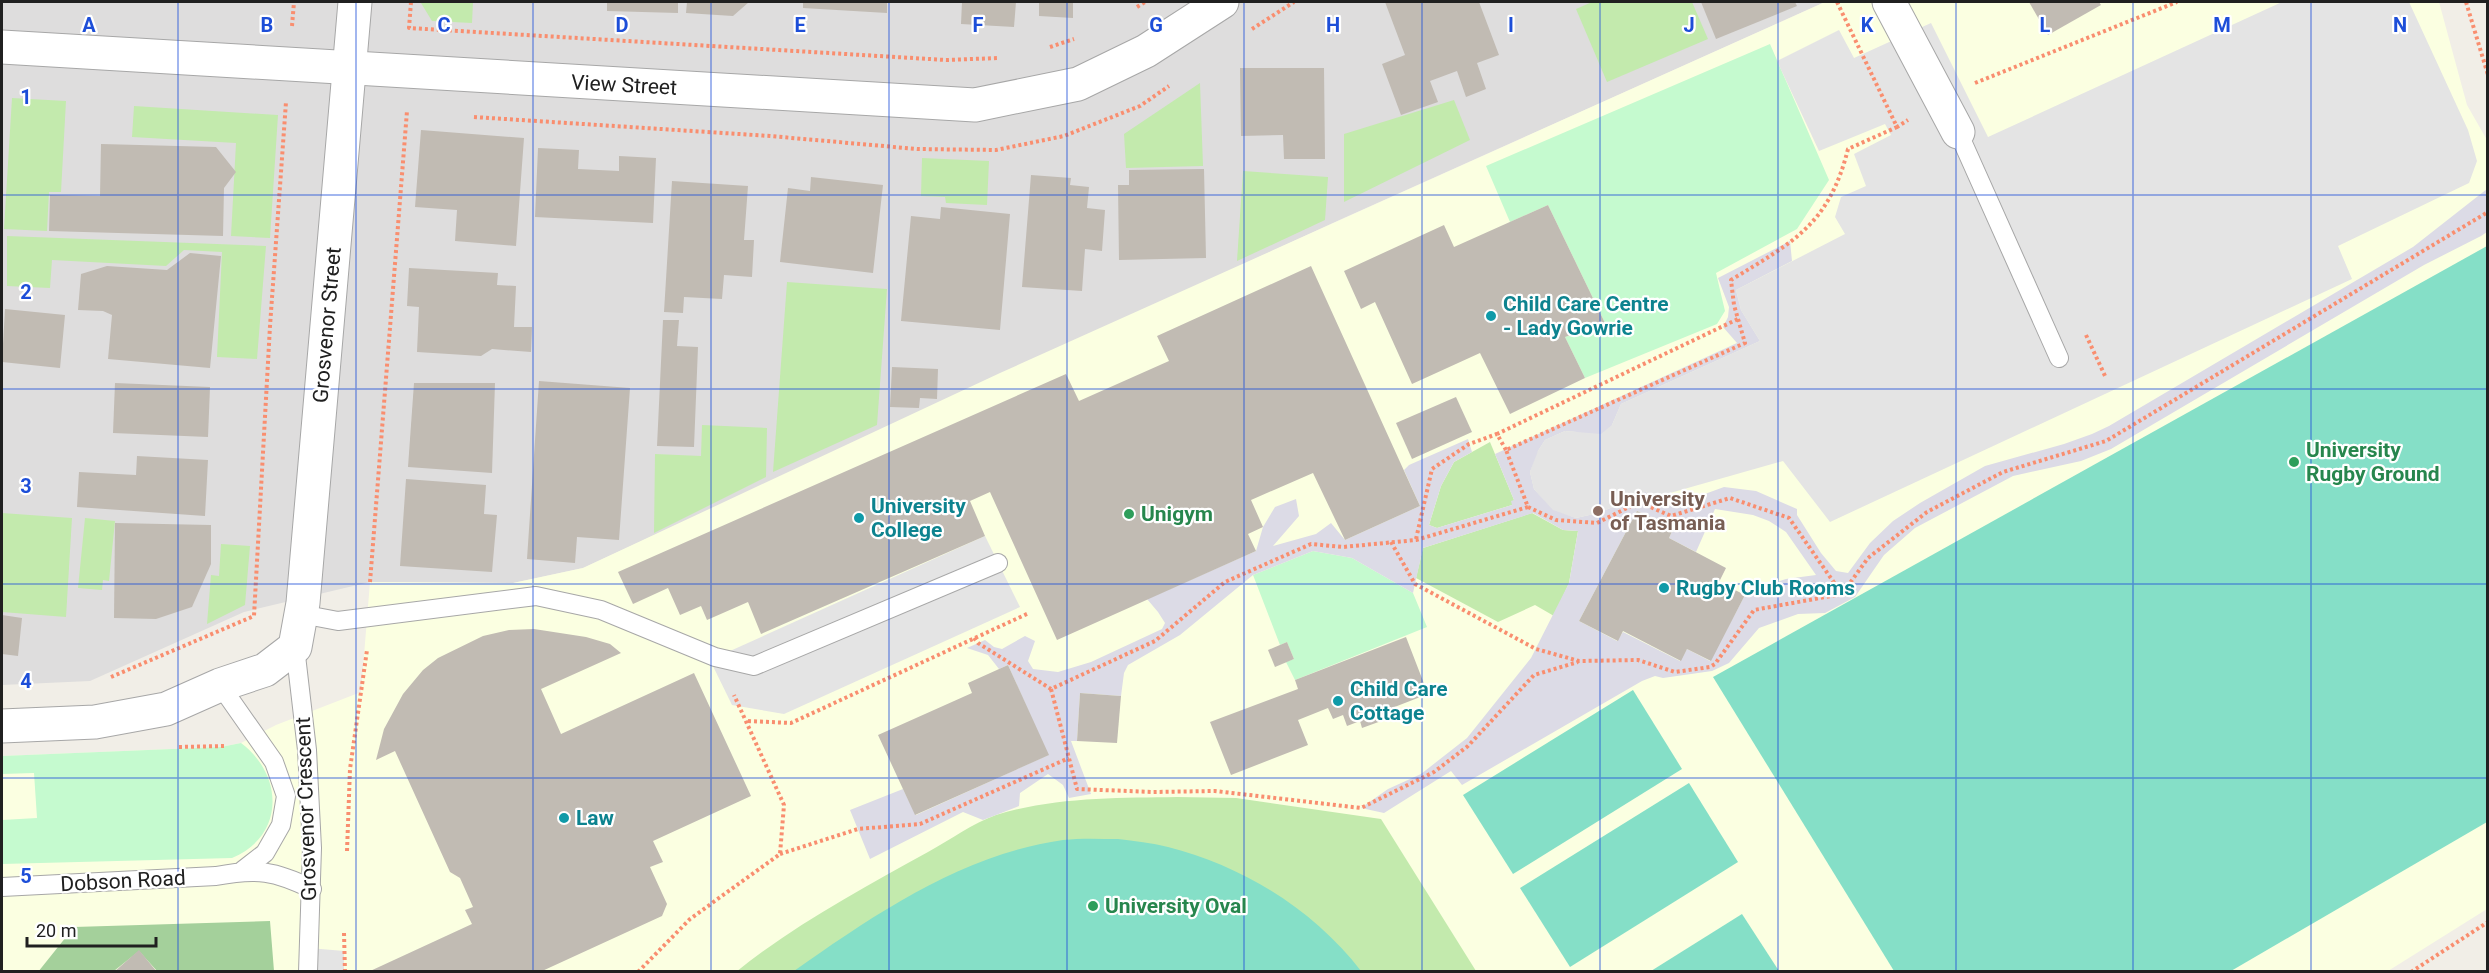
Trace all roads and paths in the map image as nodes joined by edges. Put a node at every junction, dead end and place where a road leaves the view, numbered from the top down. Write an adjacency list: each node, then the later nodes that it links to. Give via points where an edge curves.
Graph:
1 (294, 2): 15 (path)
2 (355, 2): 16 (street, Grosvenor Street)
3 (411, 2): 14 (path, via 409,28 946,60)
4 (1145, 2): 10 (path)
5 (1222, 2): 16 (street, View Street, via 1146,51 1078,84 975,105)
6 (1837, 2): 21 (path)
7 (1889, 2): 22 (street)
8 (2177, 2): 18 (path)
9 (2466, 2): 17 (path)
10 (1136, 8)
11 (1084, 36): 13 (path)
12 (2, 47): 15 (street, View Street)
13 (1040, 50)
14 (1008, 57)
15 (289, 65): 16 (street, View Street); 40 (path, via 254,616)
16 (351, 69): 35 (street, Grosvenor Street)
17 (2487, 75)
18 (1969, 85)
19 (407, 111): 32 (path)
20 (1913, 117): 21 (path)
21 (1897, 127): 24 (path, via 1848,149 1839,180 1822,212 1790,244 1731,280)
22 (1958, 132): 25 (lane)
23 (2487, 212): 33 (path, via 2106,441 2003,472 1927,512 1868,558)
24 (1738, 319): 26 (path); 27 (path, via 1745,343)
25 (2059, 358)
26 (1497, 435): 27 (path); 29 (path, via 1469,444 1432,469)
27 (1506, 450): 28 (path)
28 (1528, 507): 29 (path); 33 (path, via 1556,520 1597,523 1639,502 1671,516 1730,498 1789,518)
29 (1416, 540): 30 (path)
30 (1390, 542): 39 (path, via 1415,584 1536,649); 42 (path, via 1343,547 1311,544 1225,582 1155,641)
31 (998, 563): 35 (lane, via 754,666 715,657 601,610 536,596 338,621)
32 (370, 582)
33 (1842, 594): 39 (path, via 1754,610 1710,667 1676,672 1638,660)
34 (1029, 613): 36 (path)
35 (301, 614): 37 (street, Grosvenor Street)
36 (974, 638): 42 (path); 45 (path, via 790,723 748,722 784,804)
37 (295, 647): 41 (street, via 265,670); 49 (lane, Grosvenor Crescent, via 307,750)
38 (367, 649): 46 (path, via 350,769)
39 (1579, 662): 44 (path, via 1534,675 1468,746 1434,772 1361,808 1215,790 1077,789)
40 (106, 679)
41 (220, 685): 43 (street, via 156,711 95,722); 47 (lane, Dobson Road, via 274,762 286,796 281,825 265,853)
42 (1051, 689): 44 (path)
43 (2, 726)
44 (1069, 758): 45 (path, via 920,824 858,828)
45 (780, 854): 54 (path, via 690,920)
46 (346, 858)
47 (243, 870): 48 (lane, Dobson Road, via 216,876); 49 (lane, Dobson Road, via 265,871)
48 (2, 887)
49 (312, 890): 52 (lane, Grosvenor Crescent)
50 (2487, 922): 55 (path)
51 (344, 928): 53 (path)
52 (309, 972)
53 (345, 972)
54 (638, 972)
55 (2411, 972)

